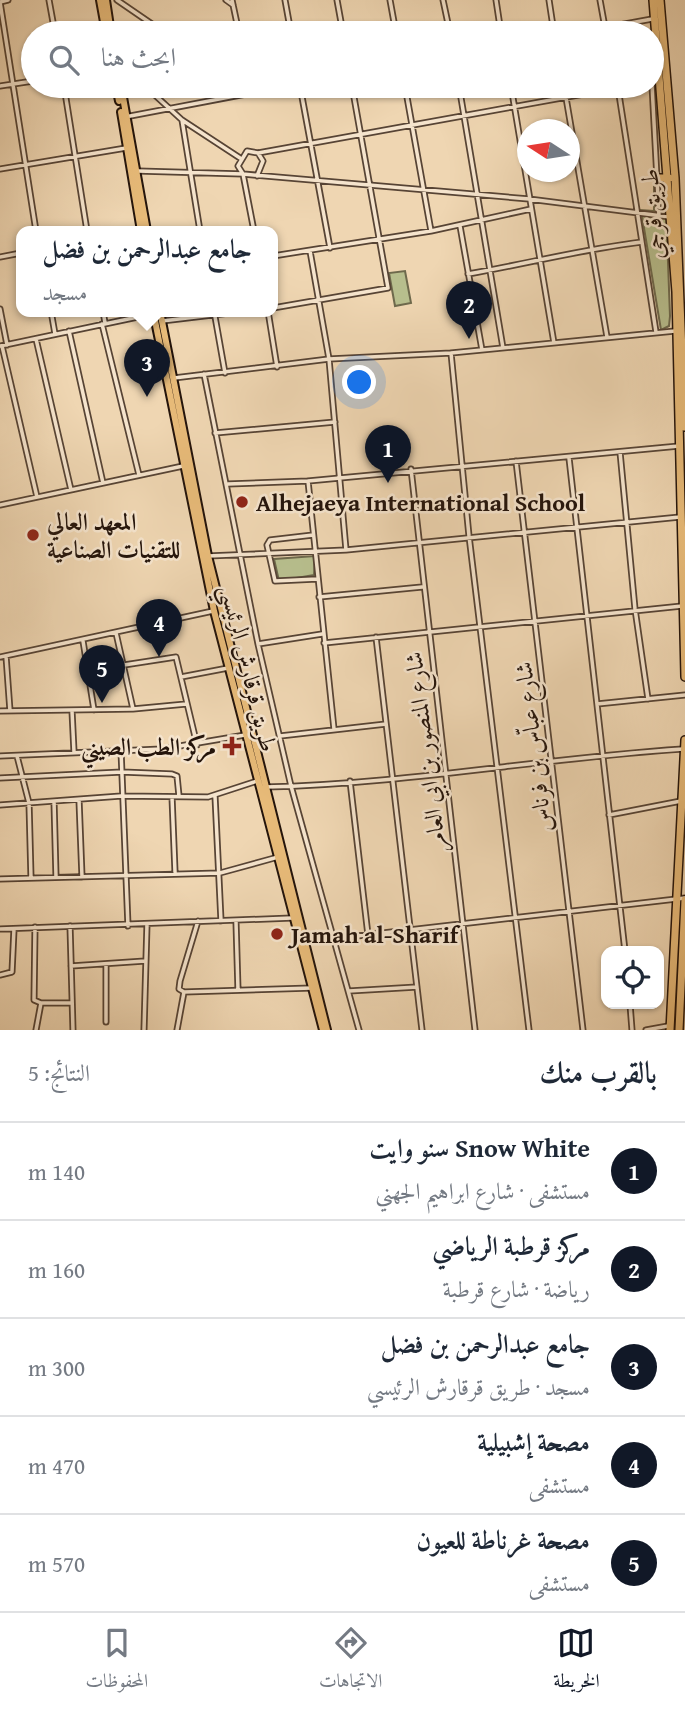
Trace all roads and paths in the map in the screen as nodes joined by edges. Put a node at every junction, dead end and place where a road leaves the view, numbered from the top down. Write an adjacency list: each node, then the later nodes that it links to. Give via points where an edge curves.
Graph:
1 (8, 0): 16 (street)
2 (49, 0): 19 (street)
3 (100, 0): 20 (main road)
4 (106, 0): 21 (main road)
5 (117, 0): 22 (street)
6 (226, 0): 17 (street)
7 (285, 0): 24 (street)
8 (337, 0): 25 (street)
9 (390, 0): 26 (street)
10 (443, 0): 27 (street)
11 (496, 0): 28 (street)
12 (549, 0): 29 (street)
13 (600, 0): 30 (street)
14 (653, 0): 18 (highway, طريق قرجي)
15 (660, 0): 32 (highway, طريق قرجي)
16 (0, 2): 35 (street)
17 (233, 3): 23 (street)
18 (654, 18): 31 (street)
19 (53, 21)
20 (106, 21)
21 (108, 21)
22 (148, 21)
23 (237, 21)
24 (289, 21)
25 (341, 21)
26 (394, 21)
27 (447, 21)
28 (499, 21)
29 (552, 21)
30 (604, 21)
31 (643, 21)
32 (662, 21)
33 (664, 48): 80 (highway, طريق قرجي)
34 (21, 83): 35 (street)
35 (13, 85): 36 (street); 63 (street)
36 (0, 86)
37 (66, 98): 61 (street)
38 (120, 98): 54 (main road)
39 (159, 98): 52 (street)
40 (219, 98): 52 (street)
41 (302, 98): 58 (street)
42 (354, 98): 57 (street)
43 (407, 98): 56 (street)
44 (461, 98): 53 (street)
45 (513, 98): 51 (street)
46 (560, 98): 51 (street)
47 (566, 98): 76 (street)
48 (619, 98): 78 (street)
49 (653, 98): 69 (street)
50 (661, 98): 70 (highway, طريق قرجي)
51 (514, 105): 53 (street); 75 (street)
52 (169, 106): 54 (street); 55 (street)
53 (464, 114): 56 (street); 74 (street)
54 (124, 117): 59 (main road); 65 (main road)
55 (182, 120): 62 (street); 66 (street)
56 (412, 124): 57 (street); 73 (street)
57 (360, 132): 58 (street); 72 (street)
58 (311, 142): 60 (street); 71 (street)
59 (127, 148): 61 (street); 84 (main road)
60 (258, 153): 62 (street, via 247,151); 68 (street, via 263,162)
61 (74, 157): 63 (street); 83 (street)
62 (240, 158): 67 (street)
63 (26, 165): 64 (street); 82 (street)
64 (0, 169)
65 (137, 171): 66 (street); 85 (main road)
66 (190, 173): 67 (street); 86 (street)
67 (243, 174): 68 (street); 87 (street)
68 (257, 177): 71 (street)
69 (658, 178): 70 (highway); 79 (street)
70 (669, 178): 80 (highway, طريق قرجي)
71 (317, 180): 72 (street); 92 (street)
72 (370, 187): 73 (street); 90 (street)
73 (423, 191): 74 (street); 89 (street)
74 (477, 195): 75 (street); 81 (street)
75 (529, 199): 76 (street); 77 (street)
76 (583, 205): 78 (street); 93 (street)
77 (531, 209): 81 (street); 96 (street)
78 (638, 212): 79 (street); 91 (street)
79 (659, 216): 80 (street)
80 (678, 218): 98 (highway, طريق قرجي); 115 (highway, طريق قرجي)
81 (482, 221): 88 (street); 97 (street)
82 (35, 226)
83 (86, 226)
84 (140, 226)
85 (146, 226)
86 (199, 226)
87 (253, 226)
88 (460, 226): 89 (street); 99 (street)
89 (431, 232): 90 (street)
90 (380, 239): 92 (street); 100 (street, via 388,288)
91 (642, 242): 93 (street); 116 (street)
92 (330, 248): 94 (street)
93 (592, 248): 96 (street); 118 (street)
94 (310, 251): 95 (street); 100 (street)
95 (278, 255)
96 (540, 262): 97 (street); 120 (street)
97 (490, 270): 99 (street); 122 (street)
98 (682, 272): 103 (highway, طريق قرجي)
99 (468, 274): 123 (street)
100 (319, 301): 101 (street); 125 (street)
101 (278, 307)
102 (0, 309): 121 (street)
103 (683, 313): 130 (highway, طريق قرجي)
104 (52, 317): 117 (street)
105 (103, 317): 113 (street)
106 (134, 317): 113 (street)
107 (157, 317): 129 (main road, طريق قرقارش الرئيسي)
108 (159, 317): 112 (main road, طريق قرقارش الرئيسي)
109 (188, 317): 112 (street)
110 (216, 317): 127 (street)
111 (269, 317): 126 (street)
112 (162, 321): 129 (main road, طريق قرقارش الرئيسي)
113 (104, 324): 114 (street); 141 (street)
114 (69, 331): 117 (street); 144 (street)
115 (677, 331): 116 (street); 134 (highway, طريق قرجي)
116 (656, 332): 118 (street)
117 (55, 334): 119 (street)
118 (607, 337): 120 (street)
119 (36, 338): 121 (street); 146 (street)
120 (554, 343): 122 (street)
121 (3, 346): 147 (street)
122 (503, 348): 123 (street)
123 (482, 350): 124 (street)
124 (451, 354): 125 (street); 139 (street)
125 (329, 359): 126 (street); 131 (street)
126 (277, 367): 127 (street)
127 (225, 373): 128 (street)
128 (204, 374): 129 (street); 133 (street)
129 (168, 379): 138 (main road, طريق قرقارش الرئيسي); 159 (main road, طريق قرقارش الرئيسي)
130 (684, 379): 132 (highway, طريق قرجي)
131 (335, 422): 133 (street); 142 (street)
132 (685, 427)
133 (215, 433): 145 (street)
134 (680, 446): 135 (street); 149 (highway, طريق قرجي)
135 (620, 452): 136 (street); 150 (street)
136 (569, 457): 137 (street); 151 (street)
137 (516, 461): 139 (street); 152 (street, شارع عباّس بن فرناس)
138 (183, 466): 141 (street); 159 (main road, طريق قرقارش الرئيسي)
139 (463, 466): 140 (street); 154 (street)
140 (411, 470): 142 (street); 155 (street, شارع المنصور بن ابي العامر)
141 (139, 475): 144 (street)
142 (340, 478): 143 (street); 156 (street)
143 (308, 481): 145 (street); 153 (street)
144 (103, 483): 146 (street)
145 (228, 484): 160 (street)
146 (71, 490): 147 (street)
147 (37, 497): 148 (street)
148 (0, 503)
149 (680, 517): 150 (street); 164 (highway, طريق قرجي)
150 (626, 522): 151 (street); 165 (street)
151 (575, 528): 152 (street); 167 (street)
152 (522, 532): 154 (street); 168 (street, شارع عباّس بن فرناس)
153 (313, 535): 157 (street, via 270,540); 158 (street)
154 (469, 537): 155 (street); 169 (street)
155 (418, 542): 156 (street); 162 (street, شارع المنصور بن ابي العامر)
156 (346, 550): 158 (street)
157 (268, 552): 158 (street); 160 (street); 161 (street, via 276,582)
158 (315, 552): 161 (street)
159 (205, 556): 160 (street); 166 (main road, طريق قرقارش الرئيسي); 212 (main road, طريق قرقارش الرئيسي)
160 (241, 556): 176 (street)
161 (317, 579): 163 (street)
162 (422, 587): 163 (street); 171 (street, شارع المنصور بن ابي العامر)
163 (319, 597): 172 (street)
164 (680, 603): 165 (street); 182 (highway, طريق قرجي)
165 (635, 609): 167 (street); 184 (street)
166 (214, 611): 170 (street); 180 (main road, طريق قرقارش الرئيسي)
167 (585, 614): 168 (street); 186 (street)
168 (534, 619): 169 (street); 204 (street, شارع عباّس بن فرناس)
169 (480, 625): 171 (street); 205 (street)
170 (116, 632): 174 (street); 179 (street)
171 (428, 632): 173 (street); 207 (street, شارع المنصور بن ابي العامر)
172 (322, 634): 175 (street); 176 (street)
173 (376, 637): 175 (street); 192 (street)
174 (83, 641): 177 (street); 187 (street)
175 (324, 643): 193 (street)
176 (258, 644): 195 (street)
177 (6, 656): 178 (street); 190 (street)
178 (0, 657)
179 (124, 666): 181 (street, via 175,656); 188 (street)
180 (228, 668): 181 (street); 194 (main road, طريق قرقارش الرئيسي)
181 (181, 677): 185 (street)
182 (685, 677)
183 (685, 695): 184 (street)
184 (648, 699): 186 (street)
185 (186, 704): 188 (street); 197 (street)
186 (597, 704): 201 (street)
187 (94, 709): 188 (street); 191 (street)
188 (133, 709)
189 (0, 711): 190 (street)
190 (10, 711): 191 (street)
191 (72, 711): 200 (street)
192 (386, 724): 193 (street); 210 (street)
193 (334, 729): 195 (street)
194 (245, 735): 197 (street); 212 (main road, طريق قرقارش الرئيسي)
195 (280, 736): 213 (street)
196 (685, 740): 198 (highway)
197 (197, 745): 199 (street)
198 (685, 749): 201 (street); 219 (highway)
199 (121, 750): 200 (street); 206 (street)
200 (74, 752): 202 (street)
201 (602, 754): 204 (street); 223 (street)
202 (17, 756): 203 (street); 208 (street)
203 (0, 757)
204 (551, 760): 205 (street); 234 (street, شارع عباّس بن فرناس)
205 (498, 767): 207 (street); 235 (street)
206 (122, 772): 208 (street); 214 (street); 217 (street, via 175,774)
207 (447, 773): 210 (street); 240 (street, شارع المنصور بن ابي العامر)
208 (23, 777): 209 (street); 221 (street)
209 (0, 778)
210 (394, 779): 211 (street); 247 (street)
211 (350, 781): 213 (street); 248 (street)
212 (260, 785): 213 (street); 215 (street); 224 (main road, طريق قرقارش الرئيسي); 250 (main road, طريق قرقارش الرئيسي)
213 (291, 786): 249 (street)
214 (121, 796): 216 (street); 218 (street); 227 (street)
215 (215, 796): 217 (street); 226 (street)
216 (172, 797): 217 (street); 225 (street)
217 (179, 797)
218 (79, 800): 220 (street); 229 (street)
219 (681, 800): 223 (street); 232 (highway)
220 (54, 801): 221 (street); 228 (street)
221 (29, 803): 222 (street); 230 (street)
222 (0, 805)
223 (609, 816): 233 (street)
224 (278, 857): 226 (street); 236 (main road, طريق قرقارش الرئيسي)
225 (175, 872): 226 (street); 227 (street)
226 (220, 873): 238 (street)
227 (124, 874): 229 (street); 243 (street)
228 (56, 877): 229 (street); 230 (street)
229 (82, 877)
230 (31, 878): 231 (street)
231 (0, 879)
232 (683, 899): 233 (street); 265 (highway); 278 (highway)
233 (620, 905): 234 (street); 251 (street)
234 (569, 911): 235 (street); 275 (street, شارع عباّس بن فرناس)
235 (516, 916): 240 (street); 274 (street)
236 (294, 918): 239 (street); 250 (main road, طريق قرقارش الرئيسي)
237 (198, 921): 238 (street); 241 (street); 260 (street, via 180,981 179,989)
238 (221, 921): 239 (street)
239 (236, 922): 258 (street)
240 (462, 922): 247 (street); 273 (street, شارع المنصور بن ابي العامر)
241 (147, 925): 243 (street); 252 (street)
242 (70, 926): 243 (street); 244 (street); 254 (street)
243 (128, 926)
244 (35, 928): 246 (street); 261 (street, via 32,995)
245 (0, 929): 246 (street)
246 (15, 929): 255 (street, via 12,972)
247 (411, 931): 248 (street); 256 (street)
248 (368, 935): 249 (street)
249 (333, 939): 250 (street); 259 (street)
250 (302, 942): 257 (main road, طريق قرقارش الرئيسي); 270 (main road, طريق قرقارش الرئيسي)
251 (624, 946)
252 (145, 961): 253 (street); 268 (street)
253 (106, 964): 254 (street); 264 (street)
254 (71, 966): 262 (street)
255 (0, 975)
256 (417, 987): 259 (street); 272 (street)
257 (312, 988): 258 (street); 270 (main road, طريق قرقارش الرئيسي)
258 (238, 990): 260 (street)
259 (349, 991): 271 (street)
260 (184, 992): 269 (street)
261 (41, 1003): 262 (street); 266 (street)
262 (72, 1003): 267 (street)
263 (630, 1009): 276 (street)
264 (106, 1022)
265 (670, 1028): 277 (street)
266 (36, 1030)
267 (73, 1030)
268 (144, 1030)
269 (177, 1030)
270 (325, 1030)
271 (359, 1030)
272 (422, 1030)
273 (475, 1030)
274 (529, 1030)
275 (583, 1030)
276 (632, 1030)
277 (646, 1030)
278 (679, 1030)

